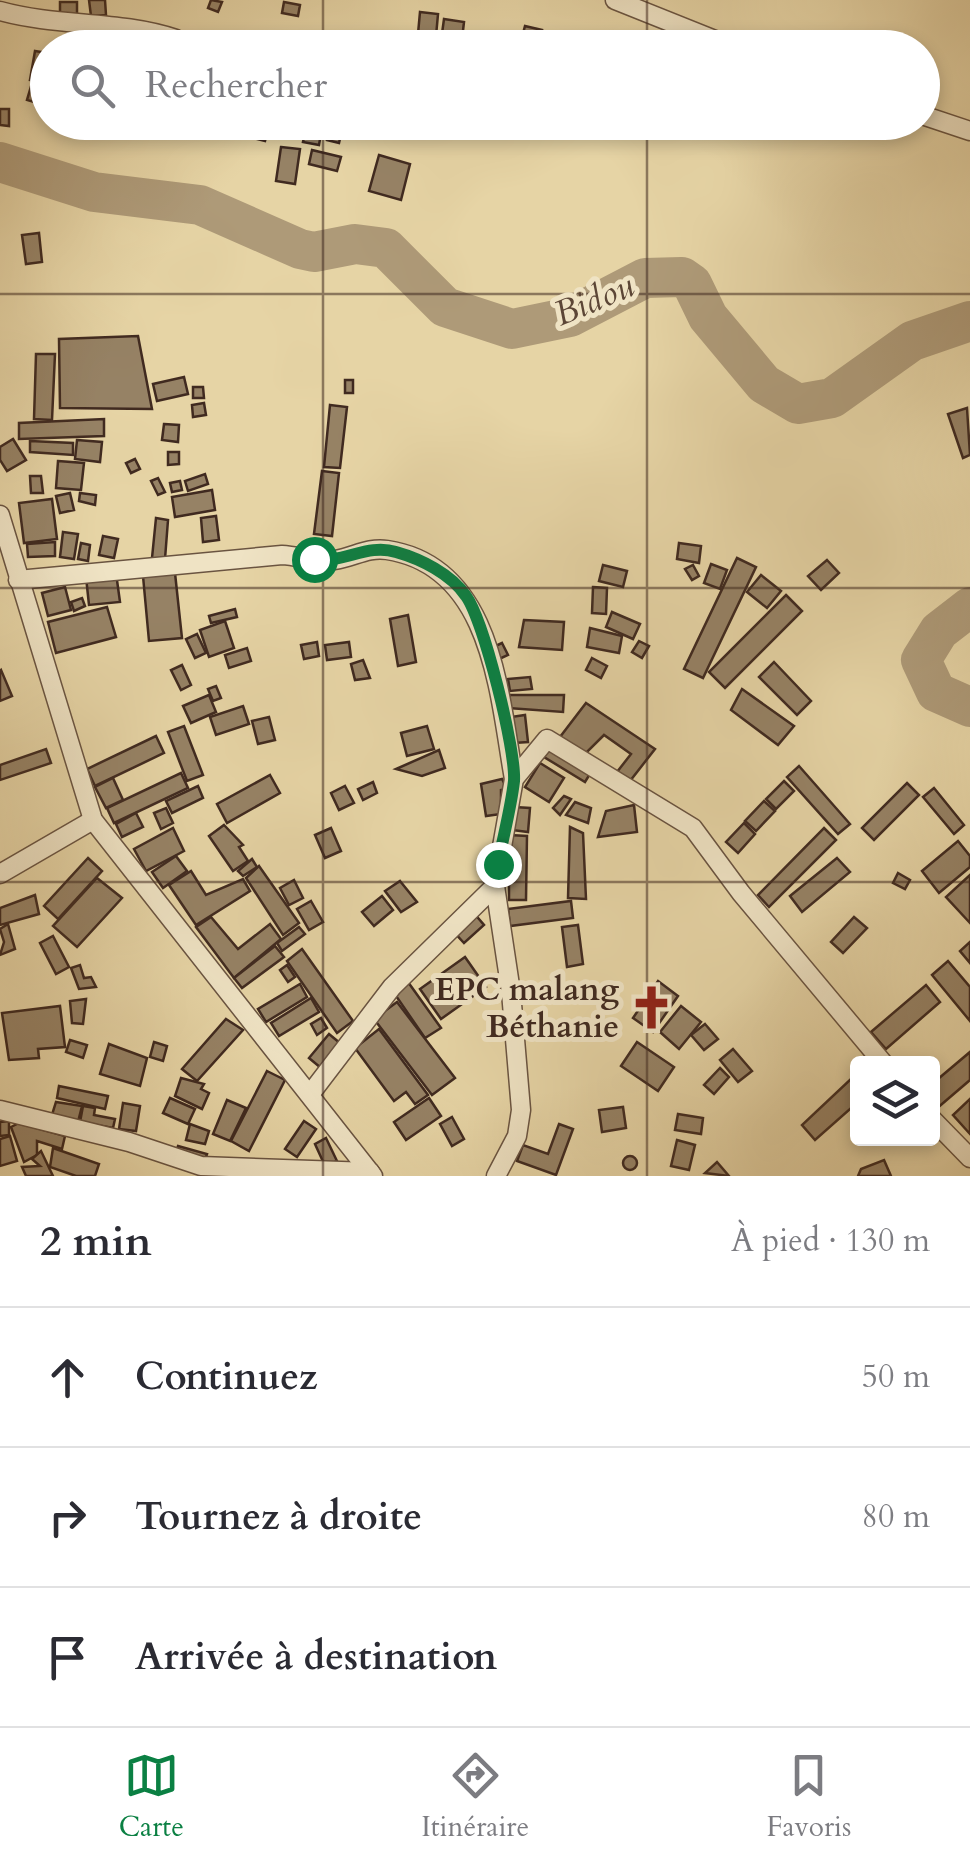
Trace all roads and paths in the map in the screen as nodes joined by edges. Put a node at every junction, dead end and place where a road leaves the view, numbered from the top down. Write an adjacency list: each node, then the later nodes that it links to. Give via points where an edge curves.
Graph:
1 (615, 0): 4 (street)
2 (0, 11): 3 (street, via 65,25)
3 (144, 30)
4 (690, 30)
5 (940, 121): 6 (street)
6 (970, 131)
7 (0, 515): 8 (street)
8 (18, 580): 9 (street, via 282,554 332,561 369,549 400,553 446,576 472,605); 10 (street)
9 (514, 778): 12 (street); 13 (street, via 547,739 694,828)
10 (92, 820): 11 (street); 14 (street)
11 (0, 874)
12 (495, 886): 14 (street, via 392,987); 20 (street, via 521,1110 517,1136)
13 (877, 1056)
14 (311, 1093): 19 (street)
15 (0, 1110): 18 (street)
16 (940, 1127): 17 (street)
17 (970, 1158)
18 (223, 1173): 19 (street)
19 (371, 1174)
20 (496, 1176)

